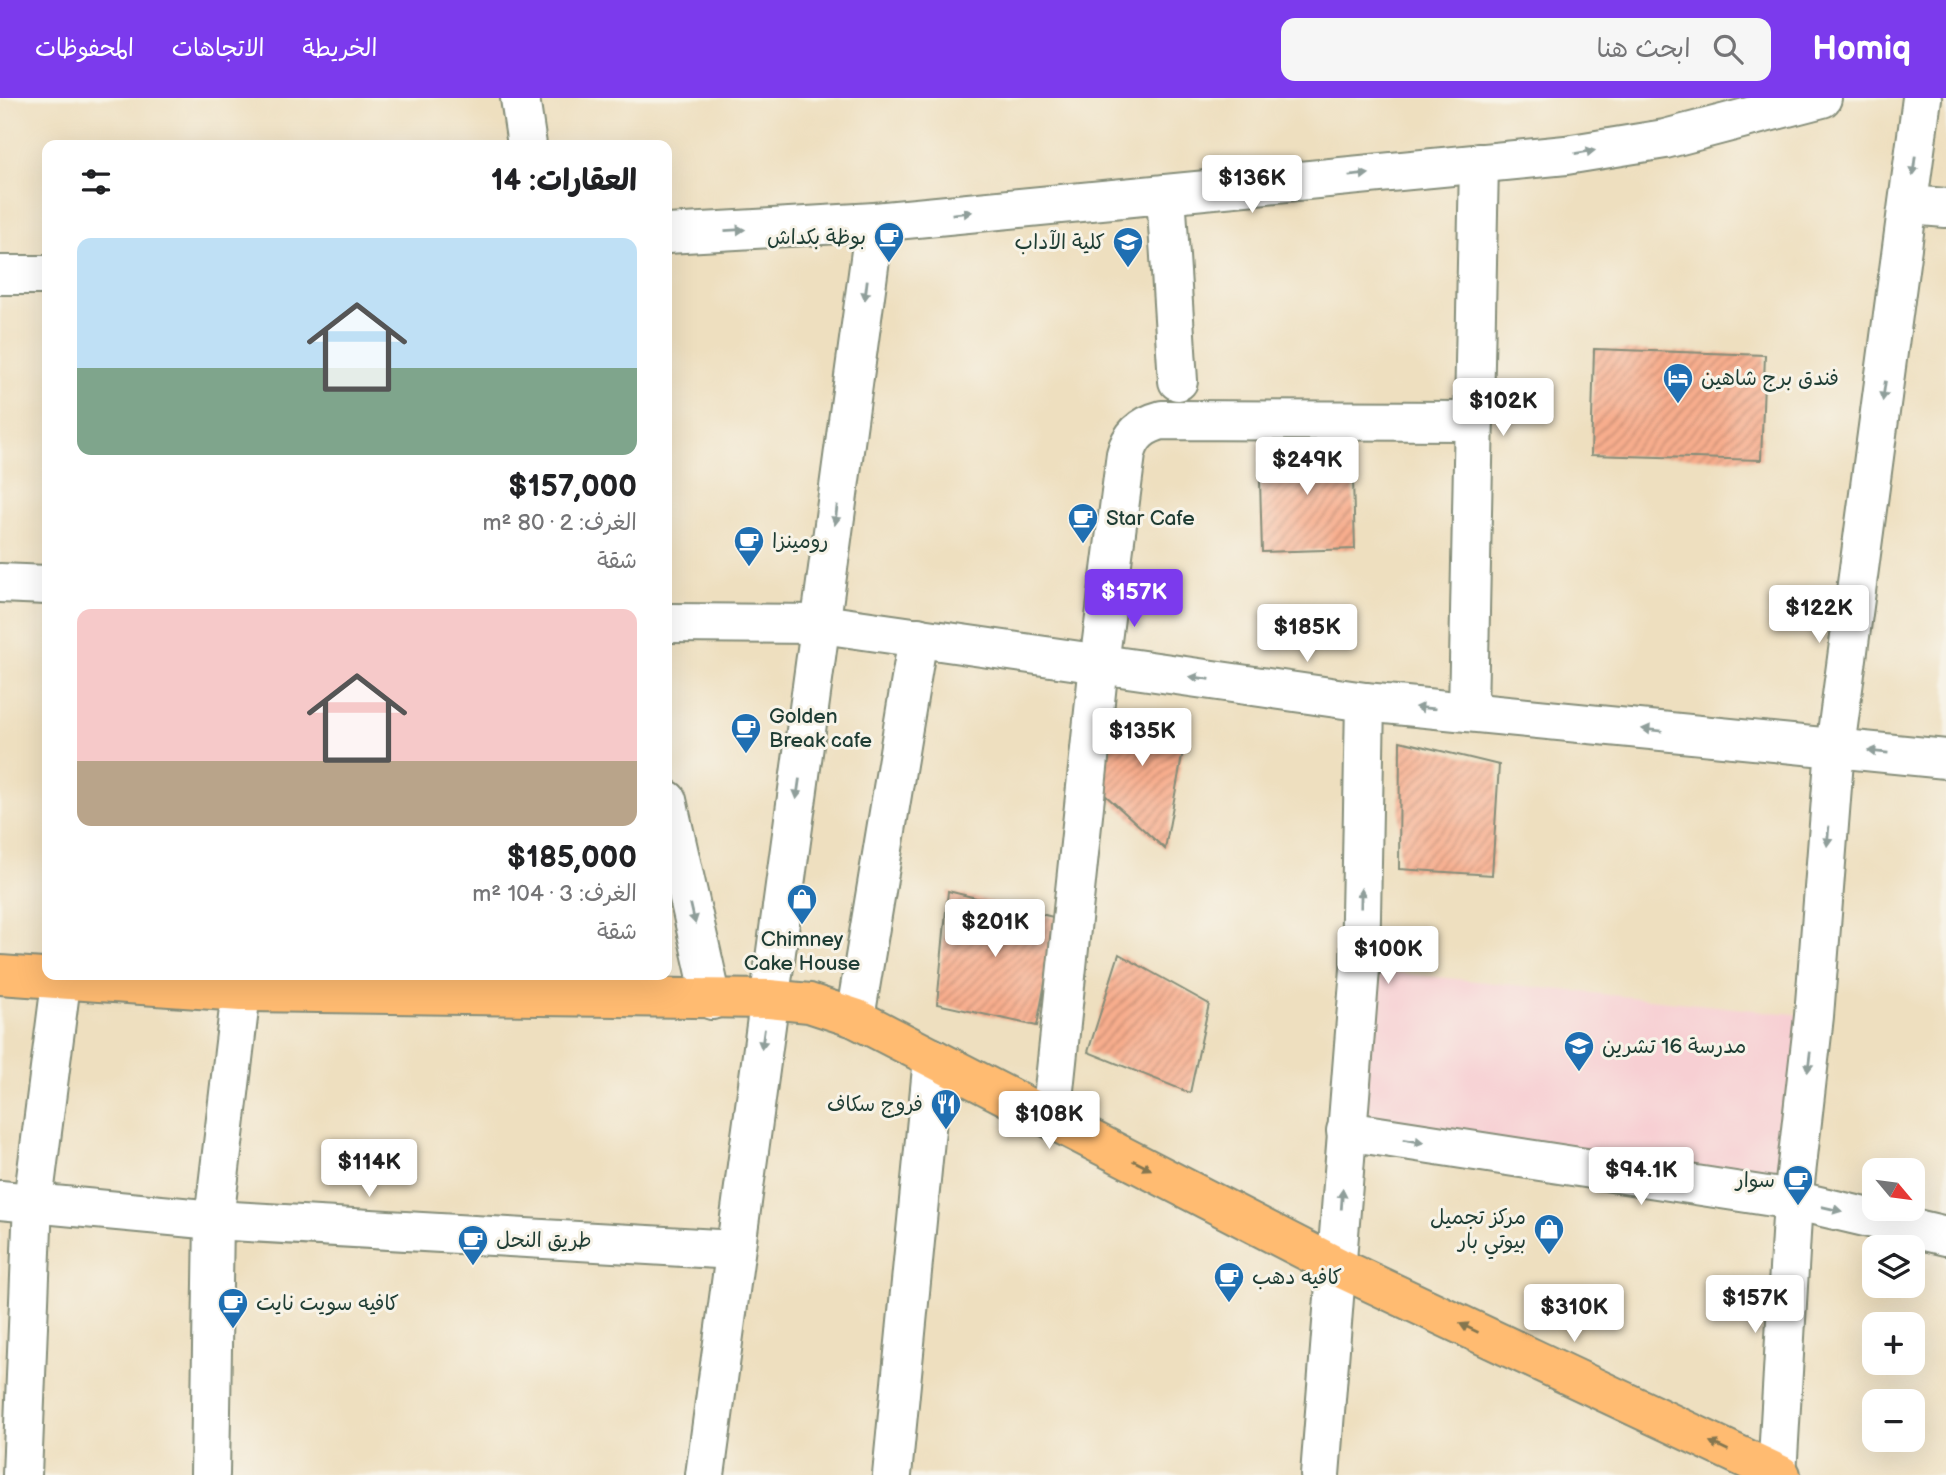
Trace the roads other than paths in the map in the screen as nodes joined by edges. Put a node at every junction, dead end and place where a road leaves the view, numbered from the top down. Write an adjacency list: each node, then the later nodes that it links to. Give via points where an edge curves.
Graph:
1 (520, 98): 4 (street)
2 (1822, 98): 5 (street, one-way to 2, via 1665,139)
3 (1922, 98): 7 (street, one-way to 7)
4 (526, 140)
5 (1479, 163): 6 (street, one-way to 5); 13 (street)
6 (1166, 194): 8 (street, one-way to 6); 12 (street)
7 (1928, 207): 22 (street, one-way to 22)
8 (875, 222): 9 (street, one-way to 8); 17 (street, one-way to 17)
9 (672, 234)
10 (0, 275): 11 (street)
11 (42, 275)
12 (1178, 381)
13 (1474, 421): 19 (street, via 1162,419 1149,423 1139,430 1126,454); 21 (street)
14 (0, 583): 15 (street)
15 (42, 585)
16 (672, 623): 17 (street)
17 (822, 624): 18 (street); 30 (street, one-way to 30)
18 (918, 637): 19 (street); 32 (street)
19 (1099, 664): 20 (street, one-way to 19); 34 (street)
20 (1365, 702): 21 (street, one-way to 20); 35 (street, one-way to 20, via 1360,969)
21 (1468, 712): 22 (street, one-way to 21)
22 (1835, 748): 23 (street, one-way to 22); 36 (street, one-way to 36, via 1814,1016)
23 (1946, 759)
24 (672, 822): 31 (street, one-way to 31)
25 (0, 975): 26 (main road)
26 (42, 976)
27 (61, 980): 37 (street)
28 (98, 980): 29 (main road)
29 (241, 992): 31 (main road); 38 (street)
30 (769, 999): 31 (main road); 32 (main road, via 809,1003); 40 (street, one-way to 40)
31 (712, 1000)
32 (855, 1018): 33 (main road)
33 (933, 1058): 34 (main road); 46 (street)
34 (1051, 1118): 41 (main road, one-way to 41)
35 (1346, 1131): 36 (street, one-way to 36); 41 (street, one-way to 35)
36 (1793, 1200): 39 (street, one-way to 39); 42 (street)
37 (17, 1201): 38 (street); 43 (street)
38 (214, 1220): 40 (street); 44 (street)
39 (1946, 1236)
40 (735, 1251): 45 (street)
41 (1338, 1267): 42 (main road, one-way to 41); 47 (street)
42 (1778, 1474)
43 (22, 1475)
44 (210, 1475)
45 (705, 1475)
46 (892, 1475)
47 (1320, 1475)

